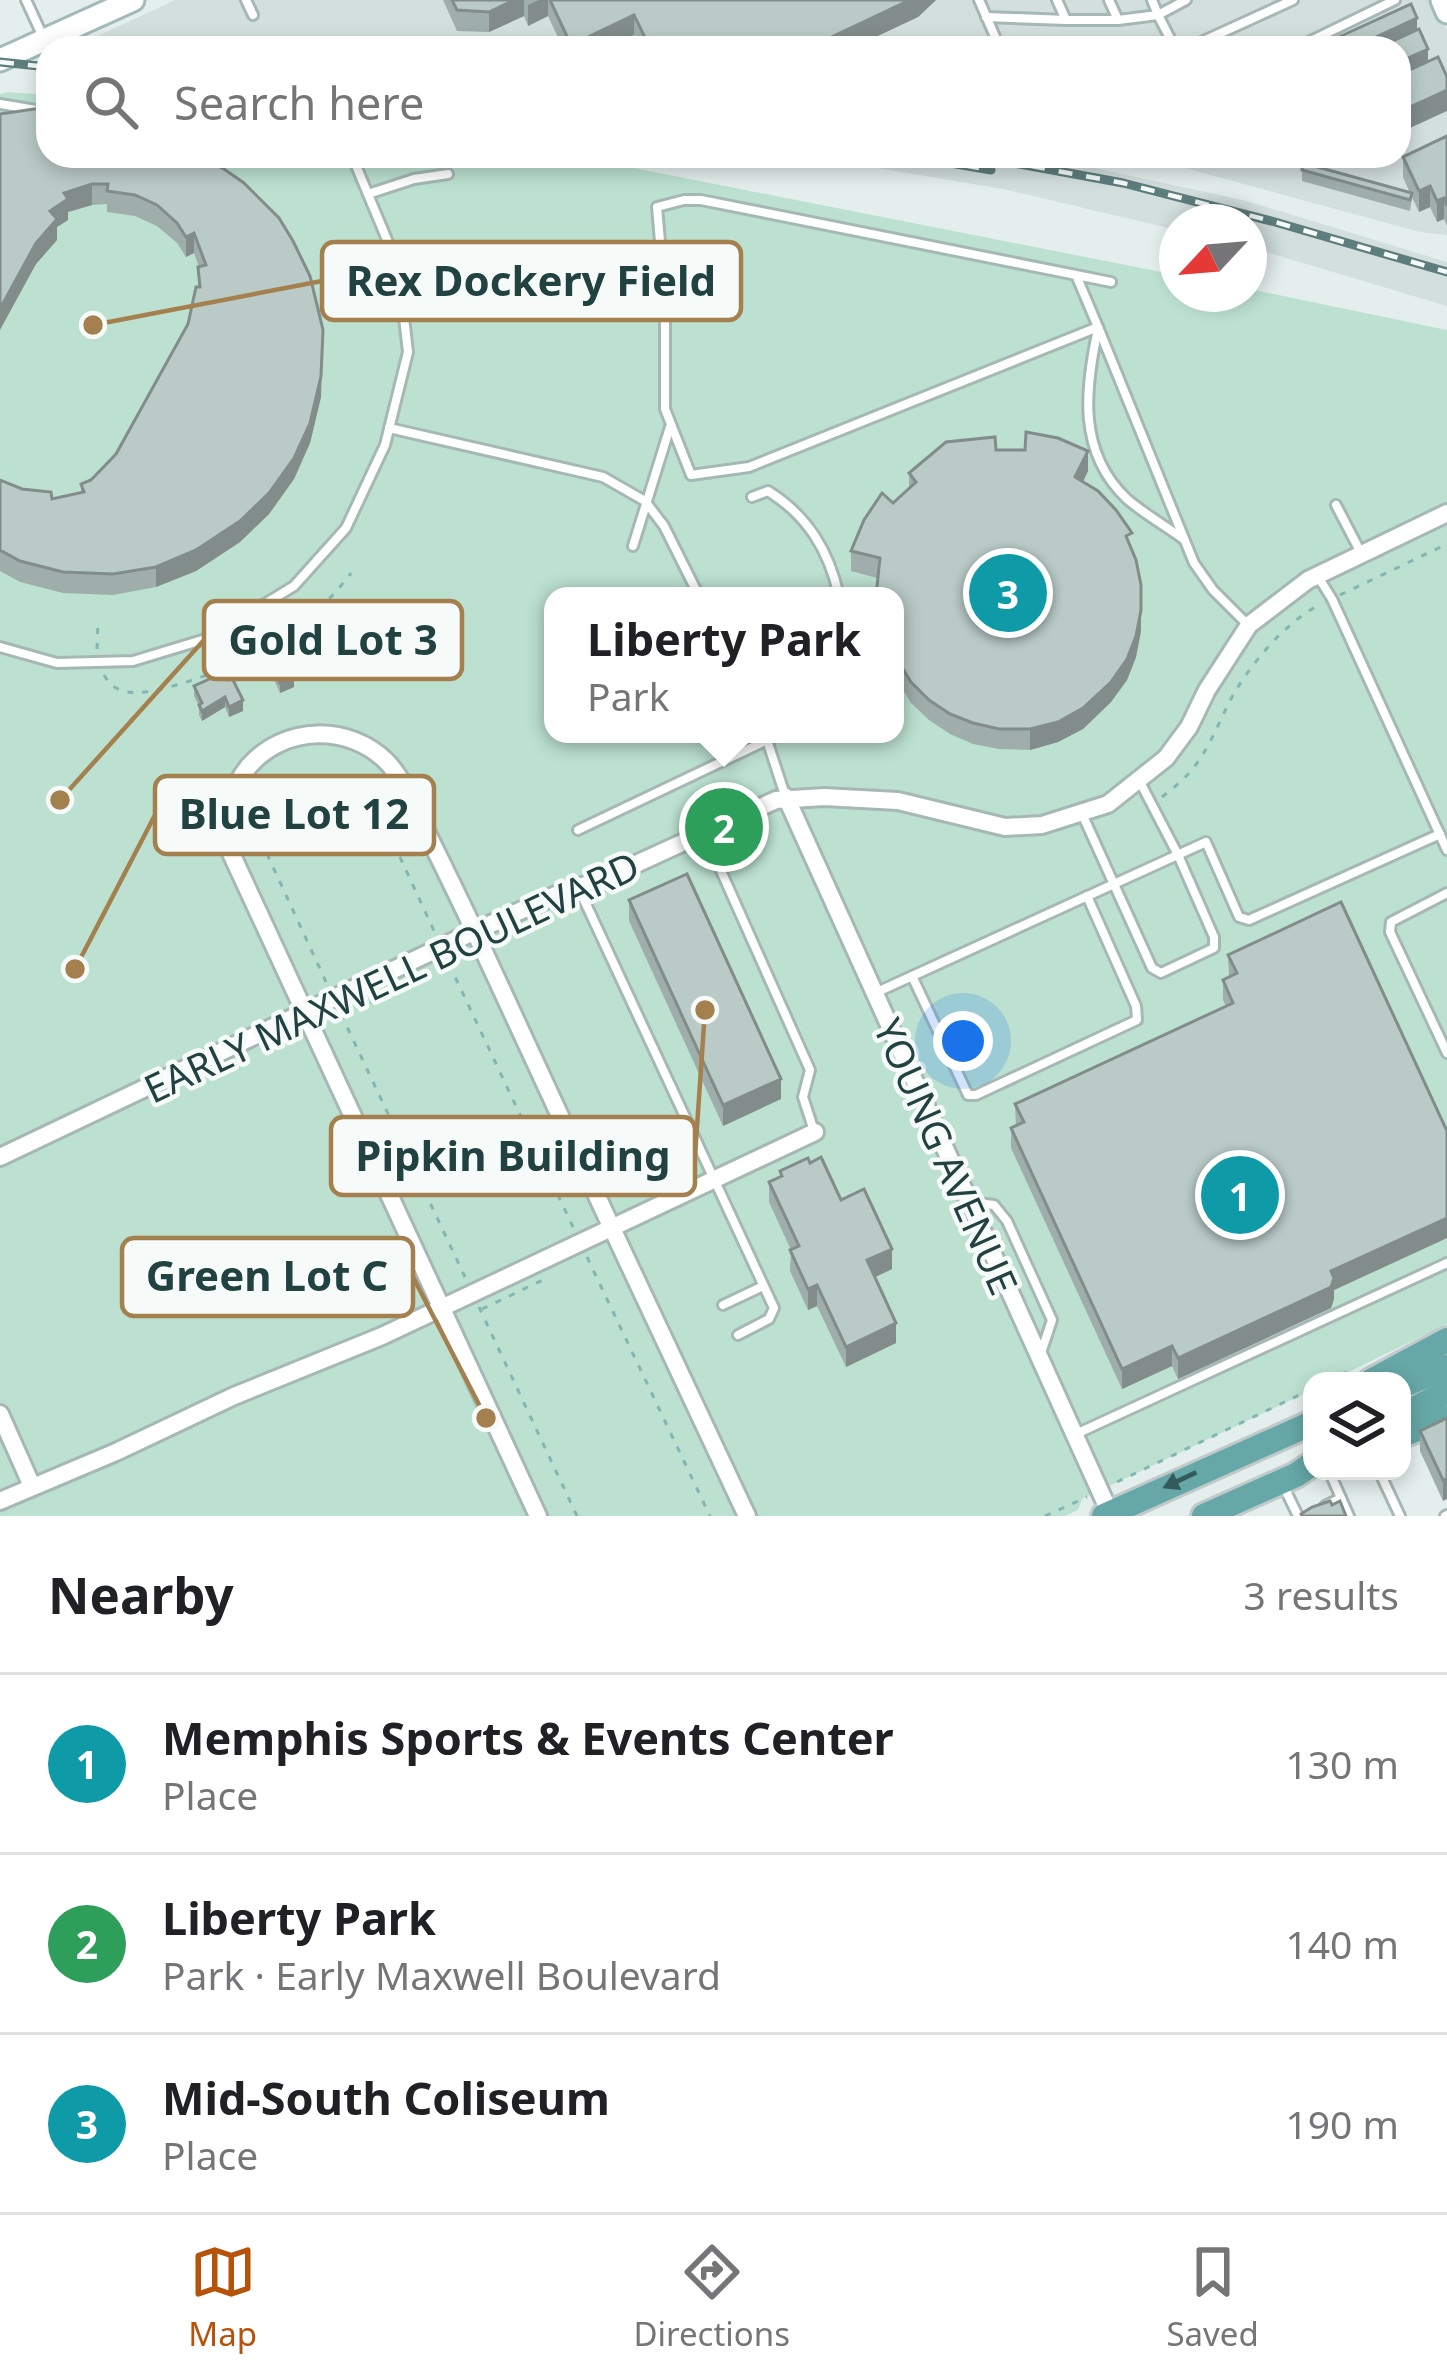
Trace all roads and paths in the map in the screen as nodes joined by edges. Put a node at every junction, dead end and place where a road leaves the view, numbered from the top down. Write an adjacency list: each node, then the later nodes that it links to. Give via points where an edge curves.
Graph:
1 (26, 0): 18 (lane)
2 (133, 0): 19 (main road)
3 (246, 0): 13 (lane)
4 (979, 0): 15 (lane)
5 (1057, 0): 16 (lane)
6 (1109, 0): 17 (lane)
7 (1152, 0): 14 (lane)
8 (1186, 0): 14 (lane)
9 (1293, 0): 22 (lane)
10 (1395, 0): 23 (lane)
11 (1442, 0): 12 (main road)
12 (1447, 12)
13 (253, 15)
14 (1158, 15): 17 (lane); 21 (lane)
15 (986, 17): 16 (lane); 20 (lane)
16 (1066, 20): 17 (lane)
17 (1118, 20)
18 (43, 36)
19 (54, 36)
20 (995, 36)
21 (1169, 36)
22 (1214, 36)
23 (1321, 36)
24 (36, 44): 25 (main road)
25 (0, 60)
26 (0, 104): 27 (lane)
27 (36, 110)
28 (357, 168): 30 (lane)
29 (448, 173): 30 (lane)
30 (368, 194): 35 (lane, via 398,266 408,352)
31 (1076, 275): 32 (lane); 33 (lane); 34 (lane, via 701,200 657,207)
32 (1111, 282)
33 (1098, 327): 34 (lane, via 749,467 692,476); 40 (lane); 40 (lane, via 1086,408 1107,474 1127,499)
34 (671, 424): 37 (lane)
35 (389, 428): 37 (lane, via 603,477); 53 (lane, via 346,528 294,586 209,638 133,661)
36 (752, 497): 47 (lane, via 768,491 802,517)
37 (645, 501): 42 (lane); 46 (lane)
38 (1336, 505): 43 (lane)
39 (1447, 513): 43 (street, EARLY MAXWELL BOULEVARD)
40 (1185, 539): 50 (lane, via 1213,590)
41 (1447, 544): 48 (path)
42 (633, 546)
43 (1361, 553): 45 (street, EARLY MAXWELL BOULEVARD)
44 (351, 573): 52 (path, via 328,601)
45 (1317, 575): 48 (lane); 50 (street, EARLY MAXWELL BOULEVARD)
46 (694, 587)
47 (837, 587)
48 (1332, 599): 59 (path, via 1266,649 1189,774); 64 (lane)
49 (98, 620): 53 (path)
50 (1249, 625): 57 (street, EARLY MAXWELL BOULEVARD, via 1189,727)
51 (0, 647): 53 (lane, via 57,663)
52 (243, 660): 53 (path, via 124,692); 54 (path)
53 (96, 662)
54 (252, 679)
55 (754, 743): 62 (lane)
56 (768, 743): 58 (lane)
57 (1139, 780): 60 (street, EARLY MAXWELL BOULEVARD); 67 (lane)
58 (786, 797): 60 (street, EARLY MAXWELL BOULEVARD, via 898,801 1005,826); 63 (street, EARLY MAXWELL BOULEVARD); 75 (street, YOUNG AVENUE)
59 (1162, 797)
60 (1083, 814): 68 (lane)
61 (381, 816): 73 (path)
62 (578, 830)
63 (704, 833): 69 (street, EARLY MAXWELL BOULEVARD); 79 (lane, via 810,1070 803,1097)
64 (1440, 834): 65 (lane); 67 (lane, via 1249,920 1239,917 1206,842)
65 (1447, 850)
66 (267, 854): 76 (path)
67 (1178, 855): 68 (lane); 68 (lane, via 1214,948 1161,973)
68 (1114, 884): 71 (lane)
69 (578, 888): 72 (street, EARLY MAXWELL BOULEVARD); 81 (lane)
70 (1447, 893): 78 (lane, via 1390,922)
71 (1088, 896): 74 (lane); 74 (lane, via 1137,1020 976,1094 968,1095)
72 (475, 932): 73 (street, EARLY MAXWELL BOULEVARD); 77 (street, via 384,759 353,740 316,734 281,742 250,764 232,796 227,833); 83 (street)
73 (442, 948): 76 (street, EARLY MAXWELL BOULEVARD)
74 (912, 976): 75 (lane)
75 (874, 994): 82 (street, YOUNG AVENUE)
76 (338, 1007): 77 (street, EARLY MAXWELL BOULEVARD); 84 (path, via 450,966); 88 (path)
77 (303, 1012): 80 (street, EARLY MAXWELL BOULEVARD); 90 (street)
78 (1447, 1053)
79 (814, 1132): 81 (street)
80 (0, 1157)
81 (713, 1181): 83 (street); 87 (lane)
82 (968, 1202): 93 (street, YOUNG AVENUE); 93 (lane, via 994,1205 1007,1221 1052,1321)
83 (612, 1228): 84 (street); 117 (street)
84 (580, 1243): 88 (street); 116 (path)
85 (1447, 1263): 104 (lane)
86 (566, 1269): 88 (path)
87 (763, 1286): 89 (lane); 91 (lane, via 772,1315)
88 (476, 1302): 90 (street); 115 (path)
89 (723, 1305)
90 (442, 1308): 108 (street); 114 (street)
91 (738, 1335)
92 (1447, 1340): 95 (main road)
93 (1040, 1358): 104 (street, YOUNG AVENUE)
94 (1447, 1367): 96 (main road)
95 (1388, 1372)
96 (1411, 1382)
97 (1447, 1392): 99 (main road)
98 (1303, 1394): 111 (path)
99 (1411, 1410)
100 (0, 1414): 108 (street)
101 (1447, 1418): 103 (main road)
102 (1303, 1422): 111 (main road, one-way to 111)
103 (1411, 1432)
104 (1075, 1435): 111 (street, YOUNG AVENUE)
105 (1300, 1472): 113 (main road); 120 (lane)
106 (1334, 1480): 109 (lane)
107 (1383, 1480): 122 (lane)
108 (32, 1486): 110 (street)
109 (1341, 1498): 112 (lane); 121 (lane)
110 (0, 1502)
111 (1105, 1506): 118 (path)
112 (1322, 1507)
113 (1239, 1509): 119 (main road)
114 (538, 1516)
115 (577, 1516)
116 (710, 1516)
117 (747, 1516)
118 (1045, 1516)
119 (1204, 1516)
120 (1298, 1516)
121 (1349, 1516)
122 (1400, 1516)

